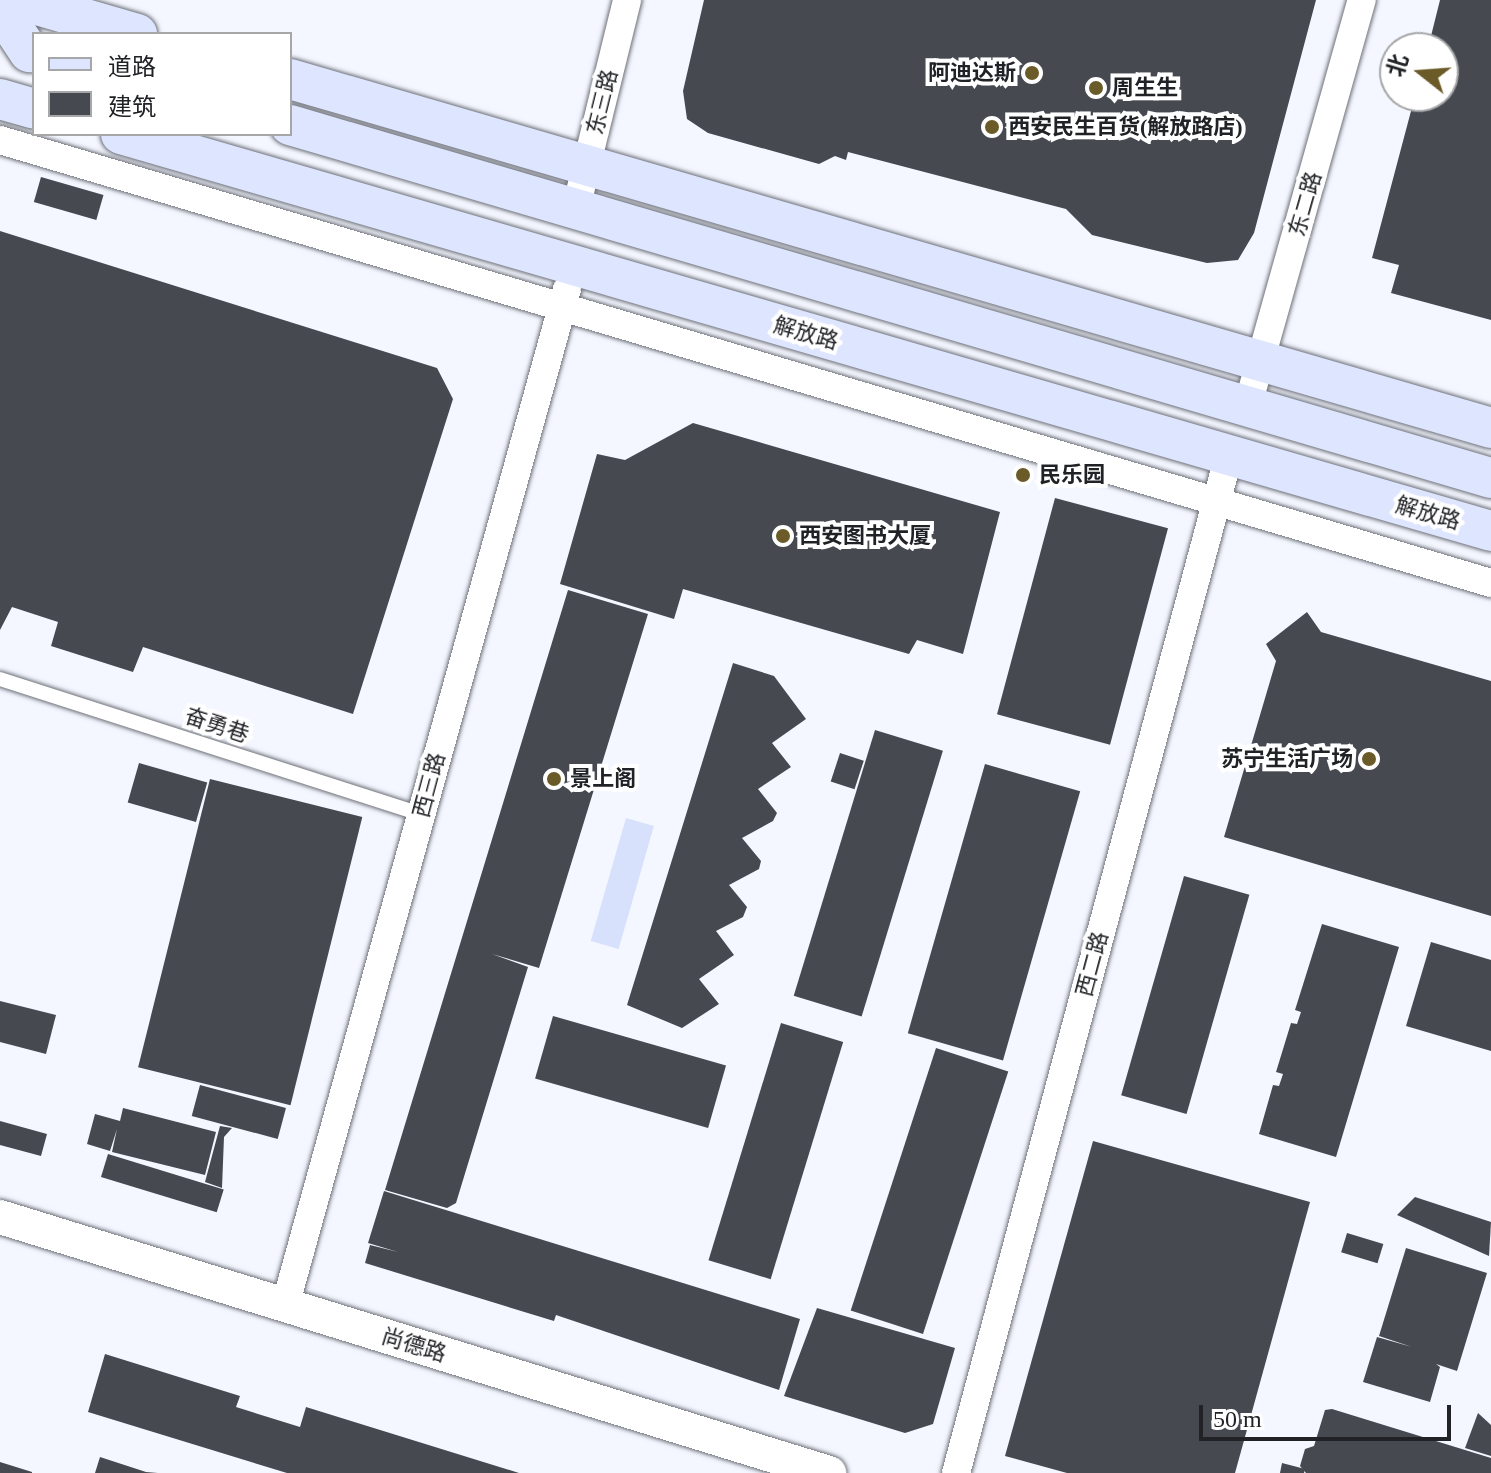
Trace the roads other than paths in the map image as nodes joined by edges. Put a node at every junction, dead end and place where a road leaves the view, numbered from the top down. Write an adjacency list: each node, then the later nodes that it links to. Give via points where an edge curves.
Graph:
1 (20, 0): 5 (main road)
2 (627, 0): 13 (street, 东三路)
3 (1362, 0): 17 (street, 东二路)
4 (0, 8): 6 (main road)
5 (130, 32)
6 (21, 50)
7 (292, 80): 13 (main road)
8 (0, 99): 9 (main road)
9 (32, 108)
10 (292, 126): 14 (main road)
11 (128, 136): 15 (main road, 解放路)
12 (0, 140): 16 (street)
13 (586, 165): 14 (street, 东三路); 17 (main road)
14 (577, 204): 18 (main road)
15 (573, 265): 16 (street, 西三路); 20 (main road, 解放路)
16 (562, 305): 22 (street); 26 (street, 西三路)
17 (1260, 362): 18 (street, 东二路); 19 (main road)
18 (1247, 408): 21 (main road)
19 (1491, 428)
20 (1229, 455): 22 (street, 西二路); 23 (main road, 解放路)
21 (1491, 478)
22 (1214, 505): 24 (street); 30 (street, 西二路)
23 (1491, 531)
24 (1491, 583)
25 (0, 679): 26 (lane, 奋勇巷)
26 (421, 814): 28 (street, 西三路)
27 (0, 1217): 28 (street, 尚德路)
28 (285, 1306): 29 (street, 尚德路)
29 (829, 1473)
30 (956, 1473)

